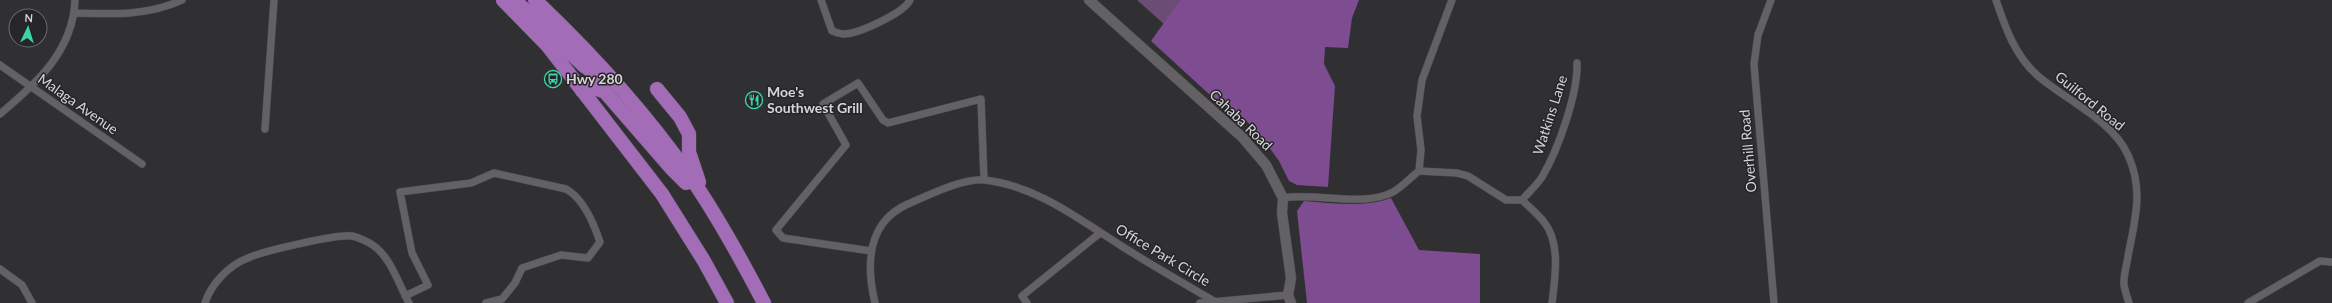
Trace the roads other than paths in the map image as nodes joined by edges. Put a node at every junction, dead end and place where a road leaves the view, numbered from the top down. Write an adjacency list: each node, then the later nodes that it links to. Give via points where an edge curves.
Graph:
1 (75, 0): 13 (street)
2 (182, 0): 13 (street, via 151,10 115,14)
3 (274, 0): 21 (street)
4 (503, 0): 19 (highway, via 547,45)
5 (515, 0): 16 (highway, via 584,66)
6 (535, 0): 16 (highway)
7 (821, 0): 8 (street, via 832,31 844,34 891,18 907,6)
8 (910, 0)
9 (1089, 0): 25 (street, Cahaba Road, via 1242,136 1266,165)
10 (1452, 0): 23 (street, via 1422,80 1417,116 1421,150)
11 (1771, 0): 45 (street, Overhill Road, via 1758,35 1754,64)
12 (1996, 0): 46 (street, Guilford Road, via 2007,33 2023,59 2037,75 2095,118 2119,140 2128,155 2139,197 2124,284)
13 (75, 13): 17 (street, via 58,56)
14 (1577, 63): 27 (street, Watkins Lane, via 1578,79 1558,144 1542,178)
15 (0, 65): 17 (street, Malaga Avenue)
16 (612, 80): 26 (highway, via 659,135)
17 (32, 87): 20 (street); 22 (street, Malaga Avenue)
18 (658, 89): 26 (highway, via 680,117 689,134 689,152)
19 (582, 91): 26 (highway, via 592,87 606,92 671,168); 39 (highway, via 662,194)
20 (0, 114)
21 (265, 129)
22 (142, 164)
23 (1419, 171): 25 (street, via 1392,192 1365,198 1296,195); 27 (street, via 1468,176 1506,200)
24 (984, 180): 28 (street, Office Park Circle, via 1021,188 1053,203); 29 (street, Office Park Circle, via 947,187 899,208 880,228); 29 (street, via 981,99 888,123 883,120 858,83 822,104 846,145 776,230 783,238)
25 (1283, 198): 33 (street, Cahaba Road, via 1282,213 1291,278)
26 (705, 200): 40 (highway)
27 (1522, 200): 44 (street, via 1544,222 1552,238 1556,271)
28 (1100, 232): 34 (street, Office Park Circle); 42 (street, Office Park Circle, via 1022,296)
29 (871, 251): 41 (street, Office Park Circle, via 869,268)
30 (2332, 262): 47 (street, via 2320,261)
31 (0, 269): 35 (street, via 22,285)
32 (405, 296): 36 (street, via 385,258 374,246 353,236 336,236 247,258 221,276); 37 (street); 38 (street, via 428,285 412,254 400,192 471,183 494,174 566,189 574,194 595,228 600,242 588,258 561,255 522,268 515,283 502,299)
33 (1290, 299): 34 (street, Office Park Circle)
34 (1214, 300): 43 (street, Office Park Circle)
35 (32, 303)
36 (205, 303)
37 (409, 303)
38 (486, 303)
39 (727, 303)
40 (764, 303)
41 (875, 303)
42 (1027, 303)
43 (1200, 303)
44 (1552, 303)
45 (1774, 303)
46 (2129, 303)
47 (2248, 303)

